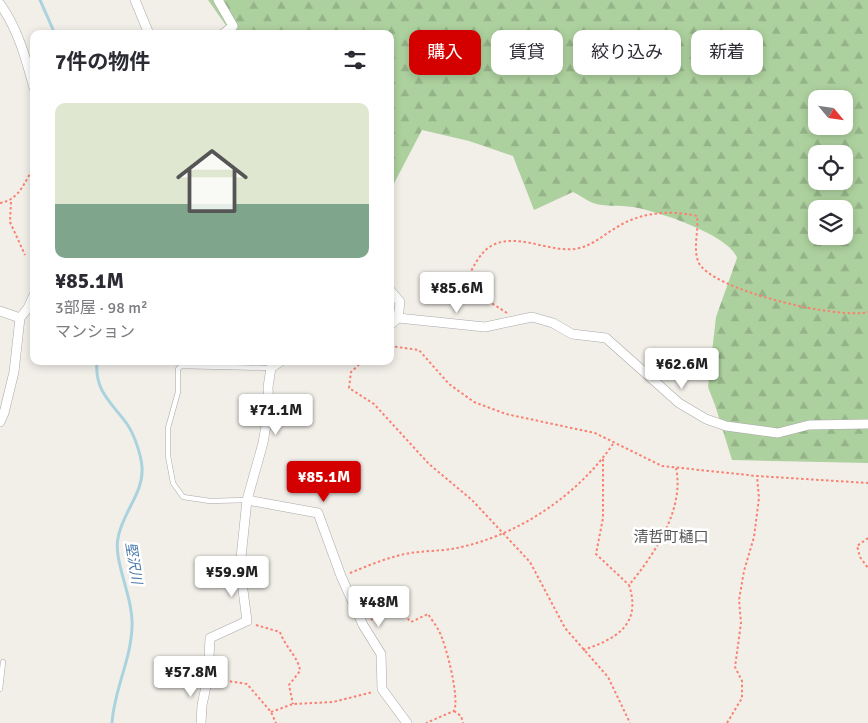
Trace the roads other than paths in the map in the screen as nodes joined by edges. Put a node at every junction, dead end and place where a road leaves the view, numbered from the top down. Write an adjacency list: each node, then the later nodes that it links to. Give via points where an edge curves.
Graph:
1 (135, 0): 4 (street)
2 (218, 0): 5 (street, via 233,26)
3 (0, 4): 6 (street, via 11,18)
4 (148, 30)
5 (228, 30)
6 (30, 73)
7 (394, 295): 11 (street, via 400,302)
8 (30, 304): 10 (street)
9 (0, 311): 10 (street)
10 (20, 318): 15 (street, via 14,372)
11 (398, 318): 12 (street); 16 (street, via 485,327 532,317 572,334 606,338 679,403 706,419 726,426 778,433 810,425)
12 (394, 322)
13 (275, 365): 14 (street)
14 (271, 368): 17 (street, via 263,443); 17 (lane, via 181,366 178,369 178,392 168,428 168,456 173,483 183,497 210,501)
15 (0, 422)
16 (868, 424)
17 (247, 500): 20 (street, via 240,567 247,621 210,638); 21 (street, via 318,513 340,576 381,654 382,689)
18 (3, 662): 19 (lane)
19 (0, 689)
20 (201, 723)
21 (407, 723)

